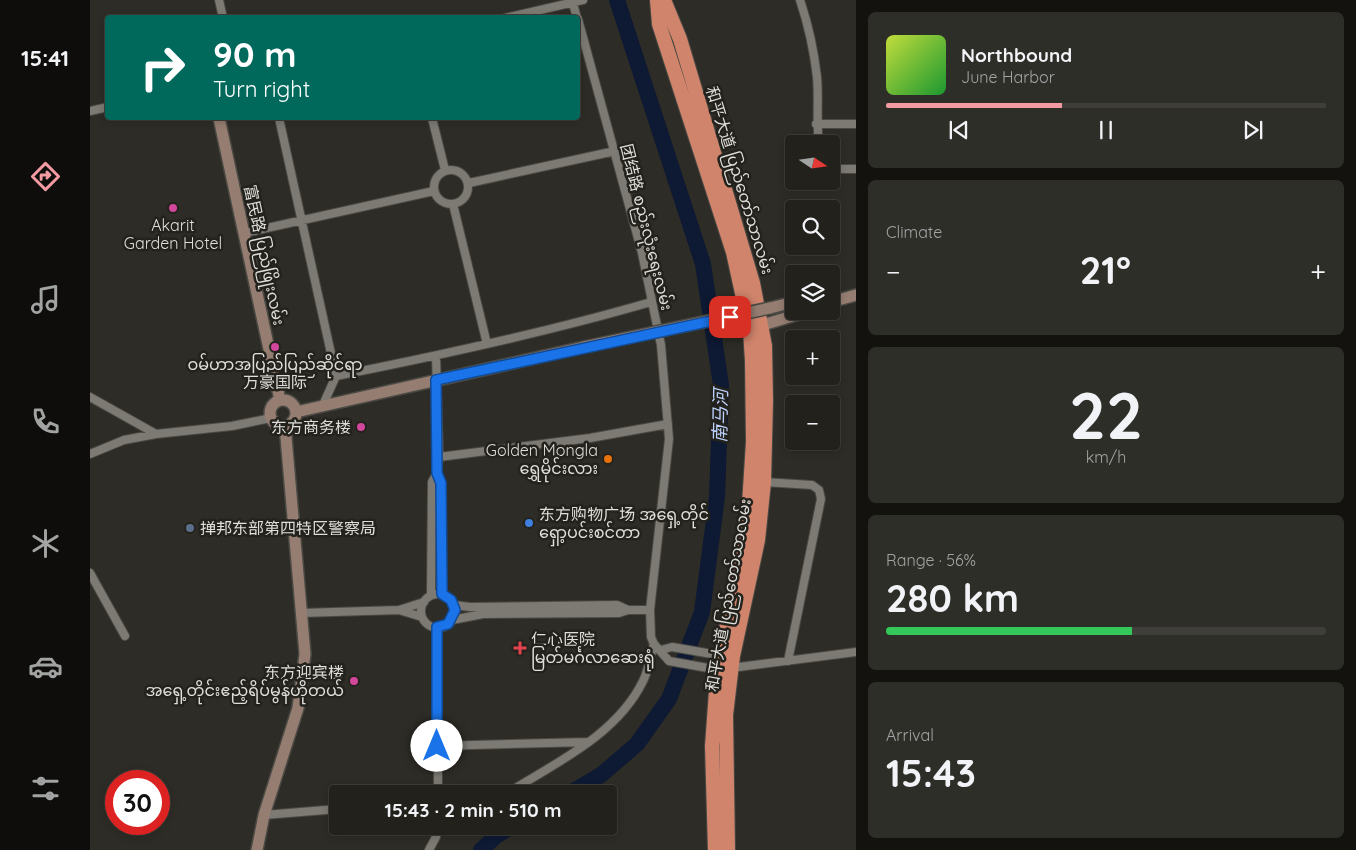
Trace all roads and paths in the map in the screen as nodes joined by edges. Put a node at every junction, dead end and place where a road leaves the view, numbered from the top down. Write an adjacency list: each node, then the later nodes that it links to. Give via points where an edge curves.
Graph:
1 (219, 0): 7 (street)
2 (583, 0): 6 (street)
3 (657, 0): 33 (highway, 和平大道 ပြည်တော်သာလမ်း, via 659,24)
4 (664, 0): 33 (highway, 和平大道 ပြည်တော်သာလမ်း, via 683,48 753,283)
5 (800, 0): 16 (street, via 817,77)
6 (572, 1): 8 (street); 9 (street, 团结路 စည်းလုံးရေးလမ်း)
7 (222, 15)
8 (517, 15)
9 (576, 15)
10 (580, 28): 19 (street, 团结路 စည်းလုံးရေးလမ်း)
11 (105, 108): 12 (street)
12 (90, 111)
13 (219, 120): 27 (street, 富民路 ပြည်ဖြိုးလမ်း)
14 (279, 120): 26 (street)
15 (432, 120): 22 (street)
16 (816, 124): 17 (street); 18 (street)
17 (856, 124)
18 (818, 135)
19 (615, 151): 23 (street); 30 (street, 团结路 စည်းလုံးရေးလမ်း, via 642,253)
20 (840, 168): 21 (street)
21 (856, 168)
22 (445, 170): 23 (street, via 459,171); 24 (street, via 435,180)
23 (469, 183): 25 (street, via 464,198)
24 (434, 191): 25 (street, via 440,200); 26 (street)
25 (453, 204): 34 (street)
26 (302, 220): 27 (street); 36 (street)
27 (244, 233): 39 (street, 富民路 ပြည်ဖြိုးလမ်း)
28 (856, 296): 29 (street)
29 (840, 300)
30 (651, 302): 34 (street); 43 (street, 团结路 စည်းလုံးရေးလမ်း, via 661,345)
31 (785, 304): 37 (street, bridge)
32 (785, 318): 33 (street)
33 (756, 327): 49 (highway, 和平大道 ပြည်တော်သာလမ်း, via 766,400); 67 (highway, 和平大道 ပြည်တော်သာလမ်း, via 747,536)
34 (487, 344): 35 (street)
35 (436, 356): 36 (street); 37 (street)
36 (336, 376): 40 (street)
37 (436, 380): 40 (street); 47 (street)
38 (90, 397): 45 (street)
39 (280, 400): 41 (street, via 291,402); 42 (street, via 272,407)
40 (322, 406): 41 (street)
41 (296, 412): 44 (street, via 292,422)
42 (271, 418): 44 (street); 45 (street, via 232,426)
43 (668, 424): 47 (street, via 590,438); 57 (street, 团结路 စည်းလုံးရေးလမ်း, via 666,479)
44 (286, 426): 58 (street)
45 (156, 434): 46 (street, via 124,440)
46 (90, 454)
47 (438, 457): 48 (street)
48 (437, 473): 51 (street, via 441,483); 52 (street, via 432,482)
49 (764, 482): 66 (street, via 812,485 819,490 821,499); 67 (highway, 和平大道 ပြည်တော်သာလမ်း, via 758,540)
50 (90, 572): 62 (street)
51 (442, 594): 52 (street); 54 (street)
52 (432, 595): 53 (street)
53 (424, 602): 55 (street); 59 (street)
54 (454, 605): 56 (street, via 618,605); 60 (street)
55 (399, 610): 58 (street); 59 (street)
56 (628, 610): 57 (street); 60 (street, via 618,613 483,614)
57 (650, 610): 63 (street, 团结路 စည်းလုံးရေးလမ်း)
58 (301, 613): 73 (street, via 305,654 298,708)
59 (422, 617): 61 (street)
60 (452, 620): 61 (street)
61 (437, 627): 69 (street)
62 (125, 636)
63 (654, 644): 64 (street); 68 (street, via 644,679 630,705)
64 (661, 650): 67 (street, via 672,646); 67 (street, via 669,660)
65 (856, 652): 66 (street)
66 (788, 661): 67 (street)
67 (717, 663): 77 (highway, 和平大道 ပြည်တော်သာလမ်း, via 712,746); 78 (highway, 和平大道 ပြည်တော်သာလမ်း, via 726,715)
68 (588, 742): 69 (street); 71 (street)
69 (437, 746): 70 (street)
70 (438, 785)
71 (520, 785)
72 (329, 810): 73 (street)
73 (264, 815): 75 (street)
74 (435, 835): 76 (street)
75 (257, 850)
76 (429, 850)
77 (714, 850)
78 (728, 850)

